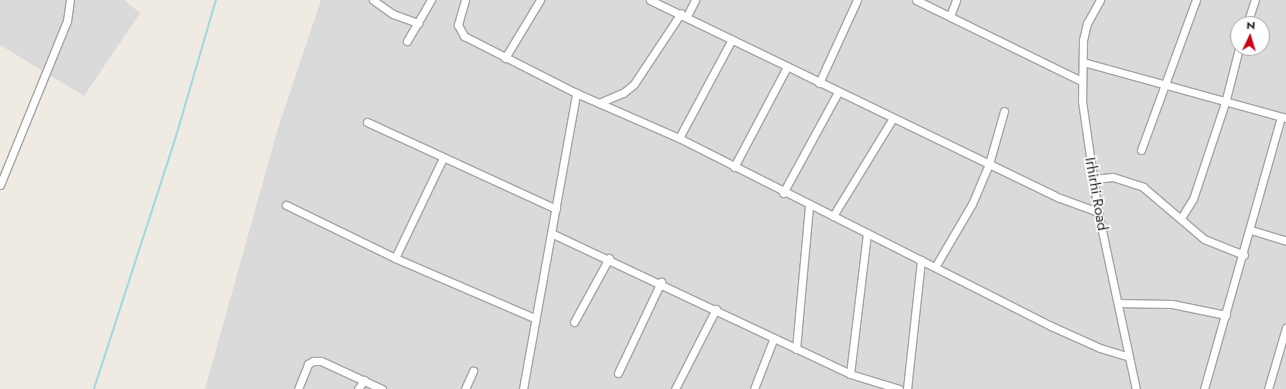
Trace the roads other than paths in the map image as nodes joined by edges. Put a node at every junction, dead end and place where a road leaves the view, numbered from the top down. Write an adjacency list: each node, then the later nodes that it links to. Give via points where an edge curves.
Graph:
1 (70, 0): 41 (street, via 67,21)
2 (373, 0): 17 (street, via 393,14)
3 (431, 0): 17 (street)
4 (465, 0): 21 (street, via 458,21 460,32)
5 (540, 0): 21 (street)
6 (650, 0): 14 (street)
7 (695, 0): 14 (street)
8 (856, 0): 25 (street)
9 (916, 0): 15 (street)
10 (956, 0): 15 (street)
11 (1100, 0): 22 (street, Irhirhi Road, via 1088,23)
12 (1196, 0): 26 (street)
13 (1255, 0): 16 (street)
14 (684, 14): 18 (street); 29 (street, via 634,84 623,93)
15 (950, 16): 24 (street)
16 (1250, 16)
17 (418, 23): 19 (street)
18 (732, 39): 23 (street); 35 (street)
19 (407, 41)
20 (1237, 56): 30 (street)
21 (505, 58): 28 (street)
22 (1083, 62): 24 (street, Irhirhi Road); 26 (street)
23 (787, 67): 25 (street); 39 (street)
24 (1081, 81): 40 (street, Irhirhi Road)
25 (819, 83): 27 (street)
26 (1164, 86): 30 (street); 36 (street)
27 (838, 92): 33 (street); 42 (street)
28 (576, 93): 29 (street); 45 (street)
29 (599, 103): 35 (street)
30 (1225, 103): 32 (street); 48 (street, via 1193,199)
31 (1004, 110): 38 (street)
32 (1284, 117): 49 (street)
33 (893, 118): 38 (street); 47 (street)
34 (367, 122): 37 (street)
35 (678, 138): 39 (street)
36 (1141, 150)
37 (443, 158): 45 (street); 54 (street)
38 (989, 164): 46 (street); 57 (street, via 972,204)
39 (734, 168): 42 (street)
40 (1092, 179): 46 (street, Irhirhi Road); 48 (street, via 1113,177 1143,187)
41 (0, 185)
42 (782, 193): 44 (street)
43 (286, 205): 54 (street)
44 (809, 205): 47 (street); 66 (street)
45 (556, 209): 51 (street)
46 (1098, 212): 59 (street, Irhirhi Road)
47 (833, 216): 50 (street)
48 (1181, 218): 53 (street, via 1204,239)
49 (1251, 230): 52 (street); 53 (street)
50 (867, 233): 56 (street); 70 (street)
51 (553, 234): 55 (street); 62 (street, via 542,294)
52 (1286, 241)
53 (1244, 255): 61 (street)
54 (395, 258): 62 (street)
55 (609, 258): 58 (street); 63 (street)
56 (920, 260): 57 (street); 80 (street)
57 (935, 267): 67 (street, via 1050,326 1100,348)
58 (660, 282): 60 (street); 69 (street)
59 (1119, 303): 61 (street, via 1172,304); 67 (street, Irhirhi Road)
60 (716, 309): 65 (street); 77 (street)
61 (1226, 315): 82 (street)
62 (534, 318): 76 (street)
63 (574, 322)
64 (1286, 328): 83 (street)
65 (773, 340): 66 (street); 78 (street)
66 (796, 349): 70 (street)
67 (1129, 357): 81 (street, Irhirhi Road)
68 (473, 371): 75 (street)
69 (618, 373)
70 (850, 374): 79 (street)
71 (364, 380): 72 (street, via 313,360 308,364); 73 (street); 74 (street)
72 (298, 389)
73 (358, 389)
74 (382, 389)
75 (465, 389)
76 (523, 389)
77 (675, 389)
78 (754, 389)
79 (898, 389)
80 (908, 389)
81 (1136, 389)
82 (1204, 389)
83 (1268, 389)

